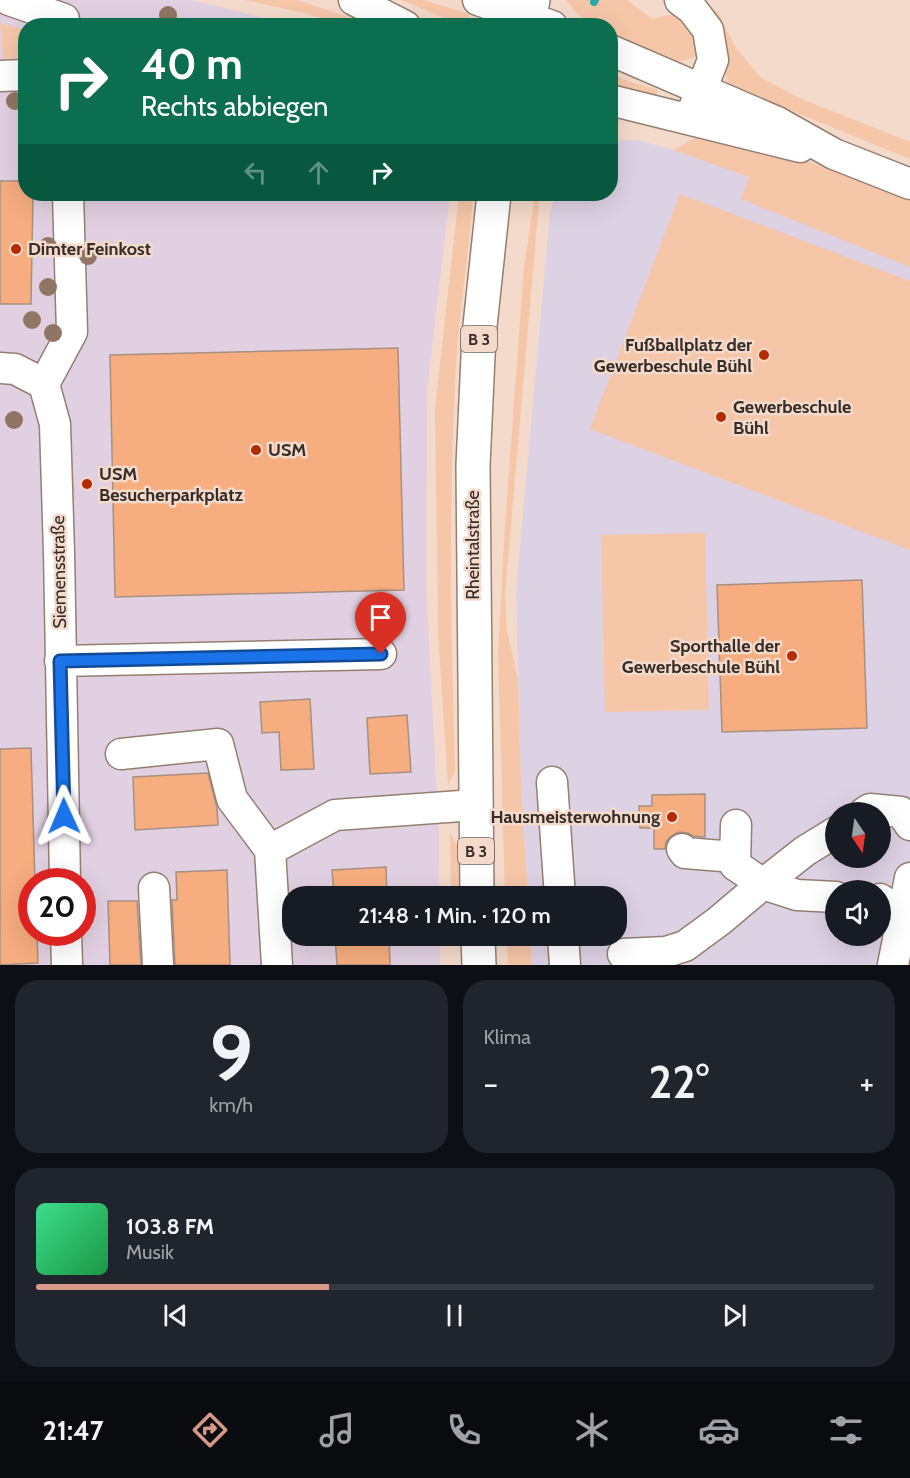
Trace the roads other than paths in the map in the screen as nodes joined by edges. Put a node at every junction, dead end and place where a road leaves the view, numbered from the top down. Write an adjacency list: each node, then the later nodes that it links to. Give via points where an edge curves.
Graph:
1 (9, 0): 6 (street)
2 (354, 0): 7 (street)
3 (478, 0): 5 (street)
4 (680, 0): 11 (street, via 708,30 713,60)
5 (535, 17)
6 (61, 18)
7 (388, 18)
8 (618, 53): 11 (street)
9 (18, 75): 10 (street)
10 (0, 76)
11 (701, 88): 13 (street); 14 (street, via 777,122)
12 (618, 104): 13 (street)
13 (690, 119): 14 (street)
14 (834, 154): 15 (street)
15 (910, 184)
16 (68, 201): 19 (street, via 72,332)
17 (498, 201): 24 (main road, Rheintalstraße / B 3, via 479,335 473,465)
18 (0, 368): 19 (street, via 15,369)
19 (44, 384): 21 (street, Siemensstraße, via 55,424)
20 (381, 654): 21 (street)
21 (60, 661): 32 (street, Siemensstraße)
22 (121, 754): 30 (street, via 218,744 232,799)
23 (552, 782): 36 (street)
24 (475, 805): 30 (street, via 335,815); 35 (main road, Rheintalstraße / B 3)
25 (891, 811): 27 (street, via 901,812)
26 (736, 825): 31 (street)
27 (910, 825)
28 (825, 839): 34 (street)
29 (682, 849): 31 (street, via 686,854)
30 (270, 850): 47 (street)
31 (735, 857): 34 (street, via 735,865)
32 (65, 868)
33 (910, 878): 39 (street)
34 (763, 884): 38 (street, via 796,895); 44 (street, via 719,921)
35 (477, 886)
36 (559, 886)
37 (154, 888): 46 (street)
38 (825, 896)
39 (892, 907): 50 (street)
40 (66, 946): 45 (street)
41 (478, 946): 48 (main road)
42 (564, 946): 49 (street)
43 (623, 954): 44 (street, via 666,952)
44 (689, 956)
45 (67, 965)
46 (159, 965)
47 (277, 965)
48 (479, 965)
49 (565, 965)
50 (893, 965)

